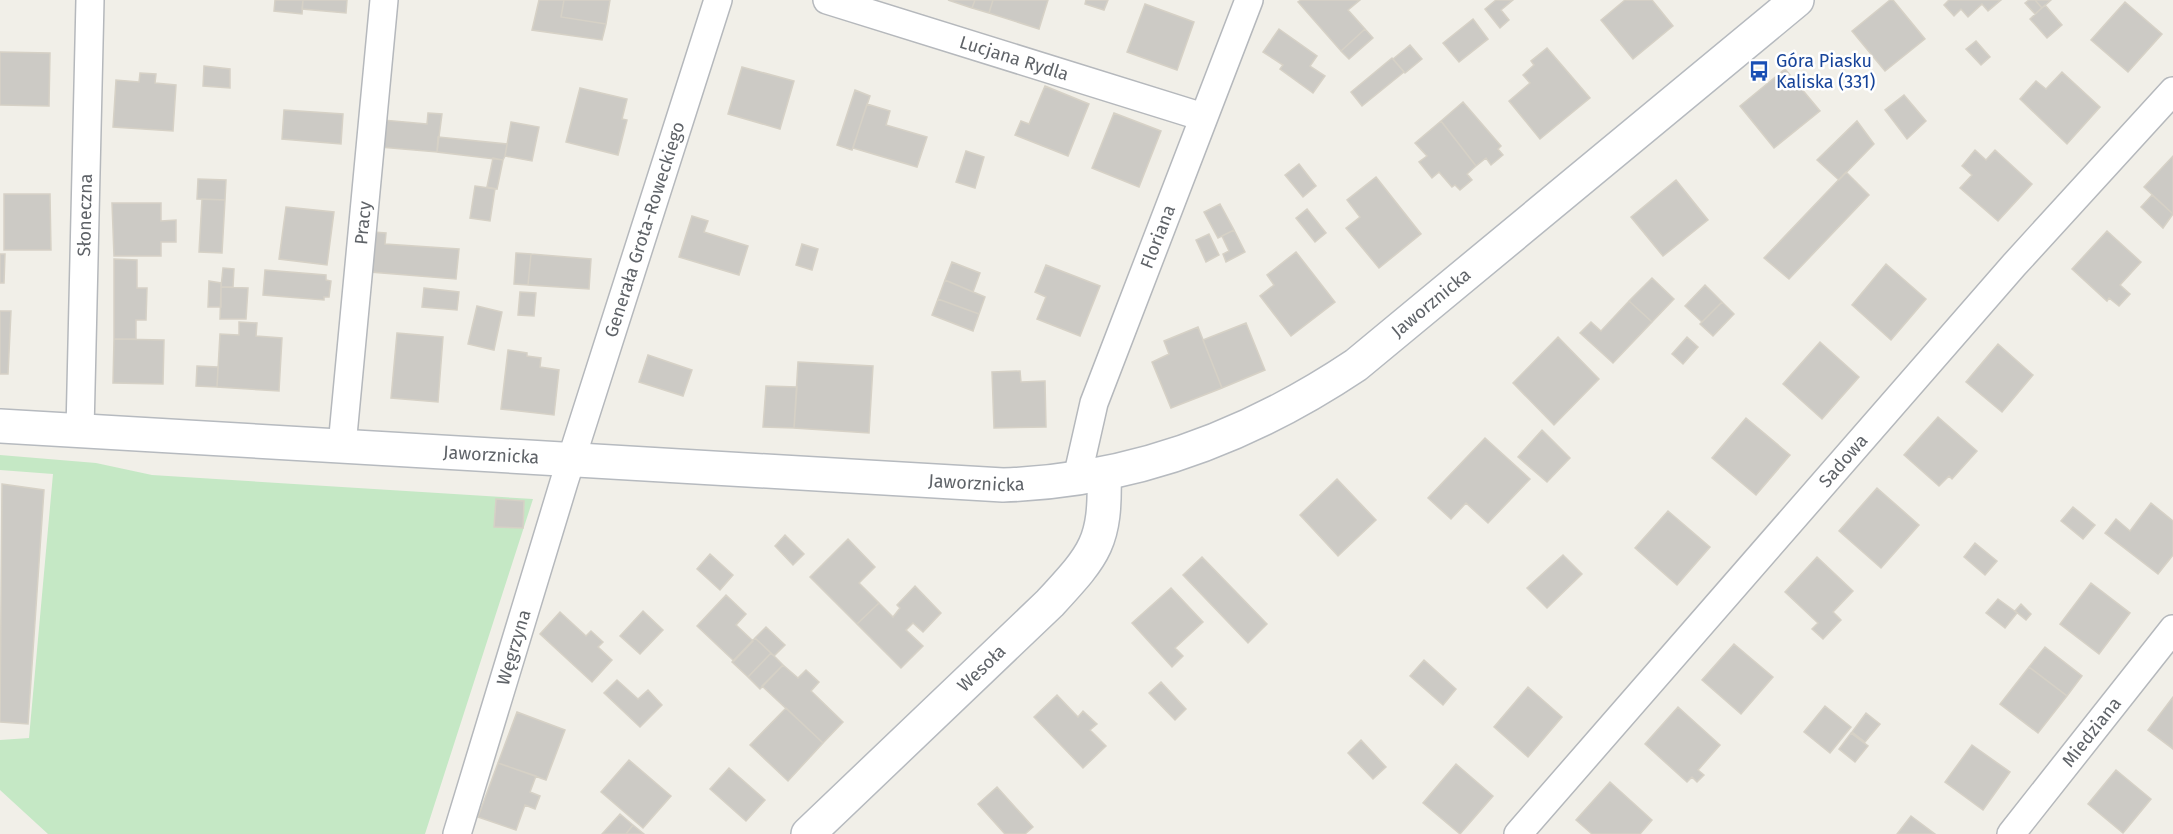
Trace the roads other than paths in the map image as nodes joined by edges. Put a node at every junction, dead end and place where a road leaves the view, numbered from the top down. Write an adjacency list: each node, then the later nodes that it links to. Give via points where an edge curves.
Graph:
1 (90, 0): 10 (street, Słoneczna)
2 (384, 0): 11 (street, Pracy)
3 (718, 0): 12 (street, Generała Grota-Roweckiego)
4 (827, 0): 8 (street, Lucjana Rydla)
5 (1249, 0): 8 (street, Floriana)
6 (1797, 0): 13 (street, Jaworznicka, via 1356,365 1309,395 1232,435 1179,455)
7 (2173, 91): 17 (street, Sadowa, via 2014,265)
8 (1203, 117): 13 (street, Floriana, via 1094,403)
9 (0, 426): 10 (street, Jaworznicka)
10 (80, 431): 11 (street, Jaworznicka)
11 (342, 446): 12 (street, Jaworznicka)
12 (571, 460): 13 (street, Jaworznicka, via 1003,485); 15 (street, Węgrzyna)
13 (1091, 476): 16 (street, Wesoła, via 1103,519 1098,543 1082,568)
14 (2173, 629): 18 (street, Miedziana)
15 (457, 834)
16 (808, 834)
17 (1518, 834)
18 (2011, 834)

